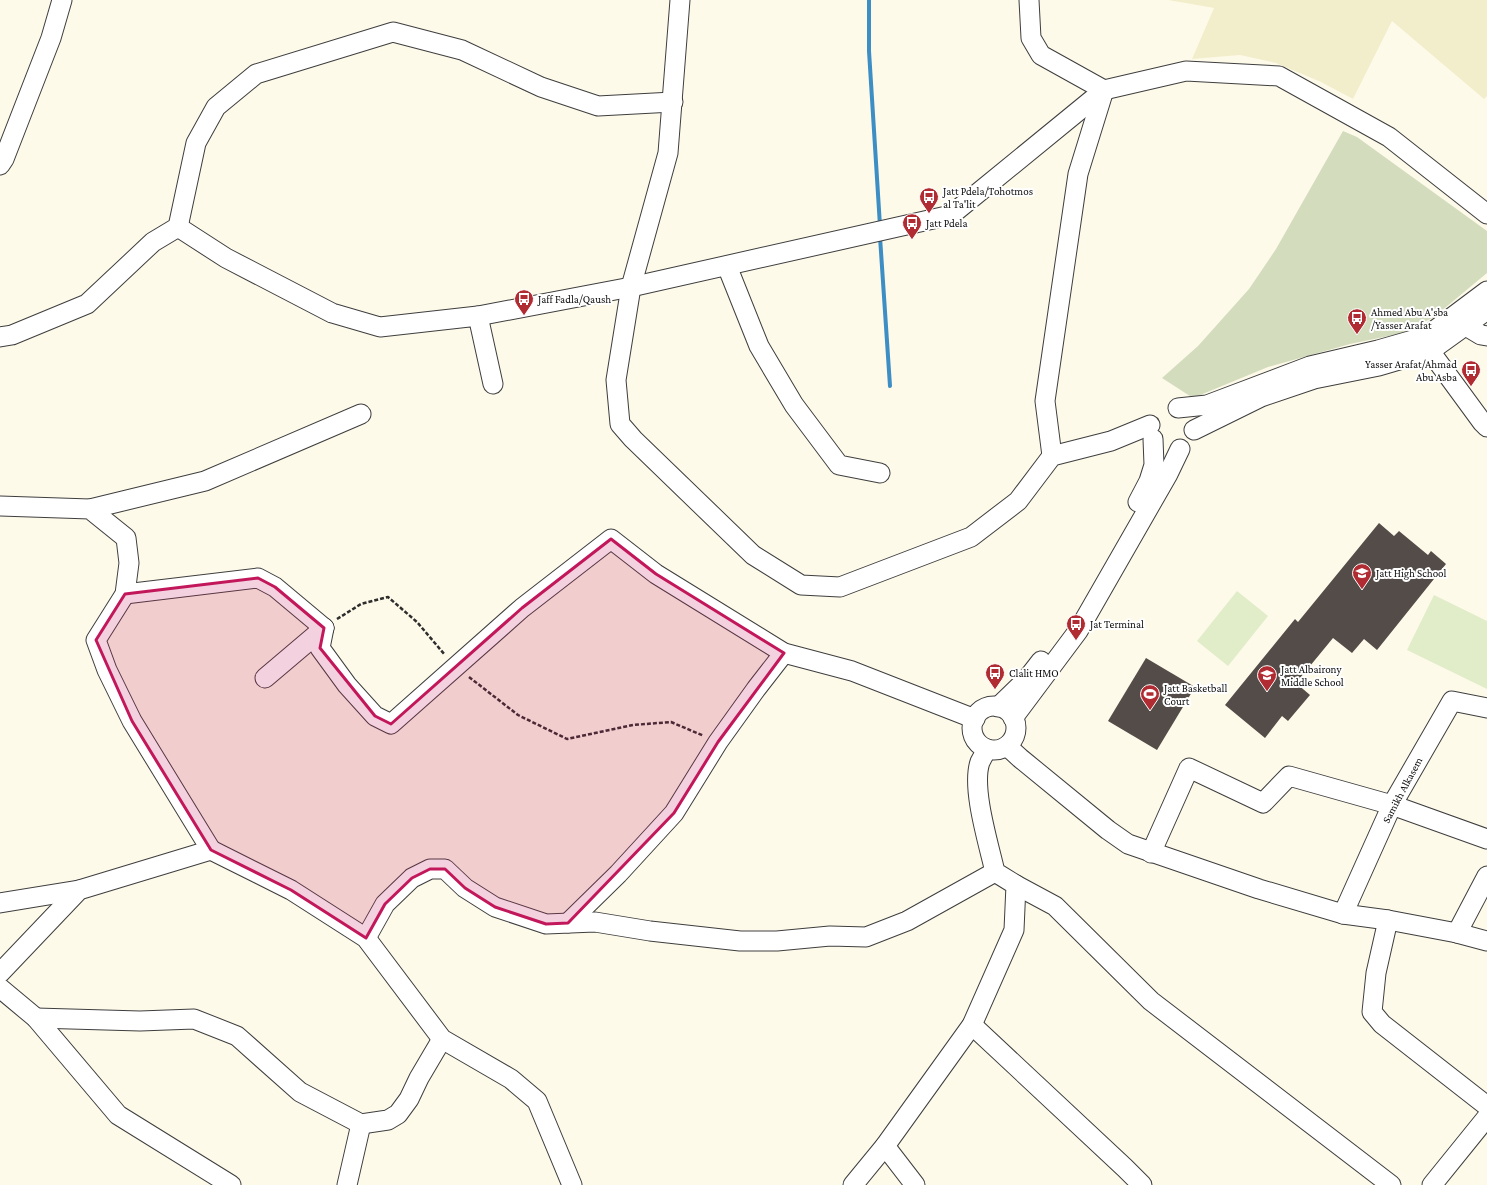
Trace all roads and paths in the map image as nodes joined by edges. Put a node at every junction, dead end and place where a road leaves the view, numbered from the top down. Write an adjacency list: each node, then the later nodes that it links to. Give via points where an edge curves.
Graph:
1 (62, 0): 6 (street, via 51,38)
2 (680, 0): 5 (street)
3 (1029, 0): 4 (street, via 1031,38 1041,55)
4 (1104, 90): 7 (street, via 1186,71 1279,76 1389,137); 9 (street, via 951,215); 24 (street, via 1078,174 1045,401)
5 (673, 102): 8 (street, via 598,106 541,87 462,50 393,32 256,74 216,107 196,143); 10 (street, via 668,153)
6 (0, 165)
7 (1487, 214)
8 (178, 227): 13 (street, via 226,258 332,313 345,317 380,327); 16 (street, via 153,242 87,304 12,335)
9 (728, 266): 10 (street); 25 (street, via 759,346 794,405 839,465)
10 (632, 287): 13 (street); 24 (street, via 616,380 620,424 632,439 753,555 801,585 840,587 971,537 1018,501)
11 (1487, 291): 20 (street, via 1427,336 1310,366 1207,405)
12 (1487, 310): 14 (street)
13 (478, 316): 18 (street)
14 (1466, 326): 15 (street); 17 (street)
15 (1487, 336)
16 (0, 337)
17 (1430, 351): 21 (street); 22 (street, via 1379,366 1314,379 1261,397)
18 (493, 384)
19 (361, 414): 27 (street, via 205,481)
20 (1160, 419): 22 (street, via 1184,411 1190,416); 23 (street, via 1157,445 1170,451); 24 (street, via 1110,441); 33 (street, via 1154,465 1149,481 1070,626 1026,679)
21 (1485, 423)
22 (1194, 430): 23 (street, via 1188,443)
23 (1180, 449): 35 (street, via 1078,631)
24 (1052, 456)
25 (880, 473)
26 (0, 506): 27 (street)
27 (90, 509): 28 (street, via 126,538 129,563)
28 (124, 594): 29 (street, via 258,578 275,587); 42 (street, via 96,640 107,670 132,721)
29 (324, 628): 31 (path, via 361,604 388,597 417,622); 31 (street, via 320,648 347,685 375,716 391,724); 32 (street)
30 (784, 653): 31 (street, via 656,574 610,539 522,608); 36 (street, via 852,671); 37 (street)
31 (454, 666): 37 (path, via 518,715 567,739 633,725 671,722)
32 (265, 678)
33 (998, 707): 35 (street, via 1009,712); 36 (street, via 984,709)
34 (1487, 708): 40 (street, Samikh Alkasem, via 1452,702)
35 (1014, 718): 38 (street, via 1015,736)
36 (975, 719): 39 (street, via 973,726 976,740)
37 (718, 742): 51 (street, via 674,812 618,874)
38 (1007, 746): 39 (street, via 1001,749); 43 (street, via 1108,830 1128,844)
39 (987, 749): 44 (street, via 980,763 977,786)
40 (1392, 805): 41 (street); 43 (street, via 1289,776 1262,803 1190,768); 49 (street, Samikh Alkasem)
41 (1487, 839)
42 (212, 850): 47 (street); 53 (street, via 291,890)
43 (1151, 852): 49 (street, via 1259,889)
44 (996, 872): 46 (street); 51 (street, via 907,921 866,937 830,936 740,941 595,922)
45 (1487, 876): 52 (street)
46 (1016, 885): 58 (street, via 1014,930); 70 (street, via 1055,906 1151,1001)
47 (79, 890): 48 (street); 55 (street)
48 (0, 903)
49 (1343, 914): 50 (street)
50 (1388, 920): 52 (street); 60 (street, via 1376,973 1372,1012 1382,1024)
51 (568, 923): 53 (street, via 546,924 495,908 465,888 445,869 430,869 412,878 385,904)
52 (1457, 933): 54 (street)
53 (366, 938): 59 (street)
54 (1487, 941)
55 (0, 974)
56 (0, 988): 57 (street)
57 (36, 1018): 62 (street, via 140,1021 194,1019 237,1036 300,1092); 64 (street, via 118,1116)
58 (972, 1025): 63 (street); 69 (street)
59 (442, 1039): 62 (street, via 410,1099 398,1114 388,1120); 66 (street, via 512,1079 537,1101)
60 (1487, 1106)
61 (1487, 1117): 71 (street)
62 (361, 1124): 65 (street)
63 (885, 1146): 67 (street); 68 (street)
64 (231, 1185)
65 (347, 1185)
66 (572, 1185)
67 (853, 1185)
68 (915, 1185)
69 (1142, 1185)
70 (1391, 1185)
71 (1432, 1185)

